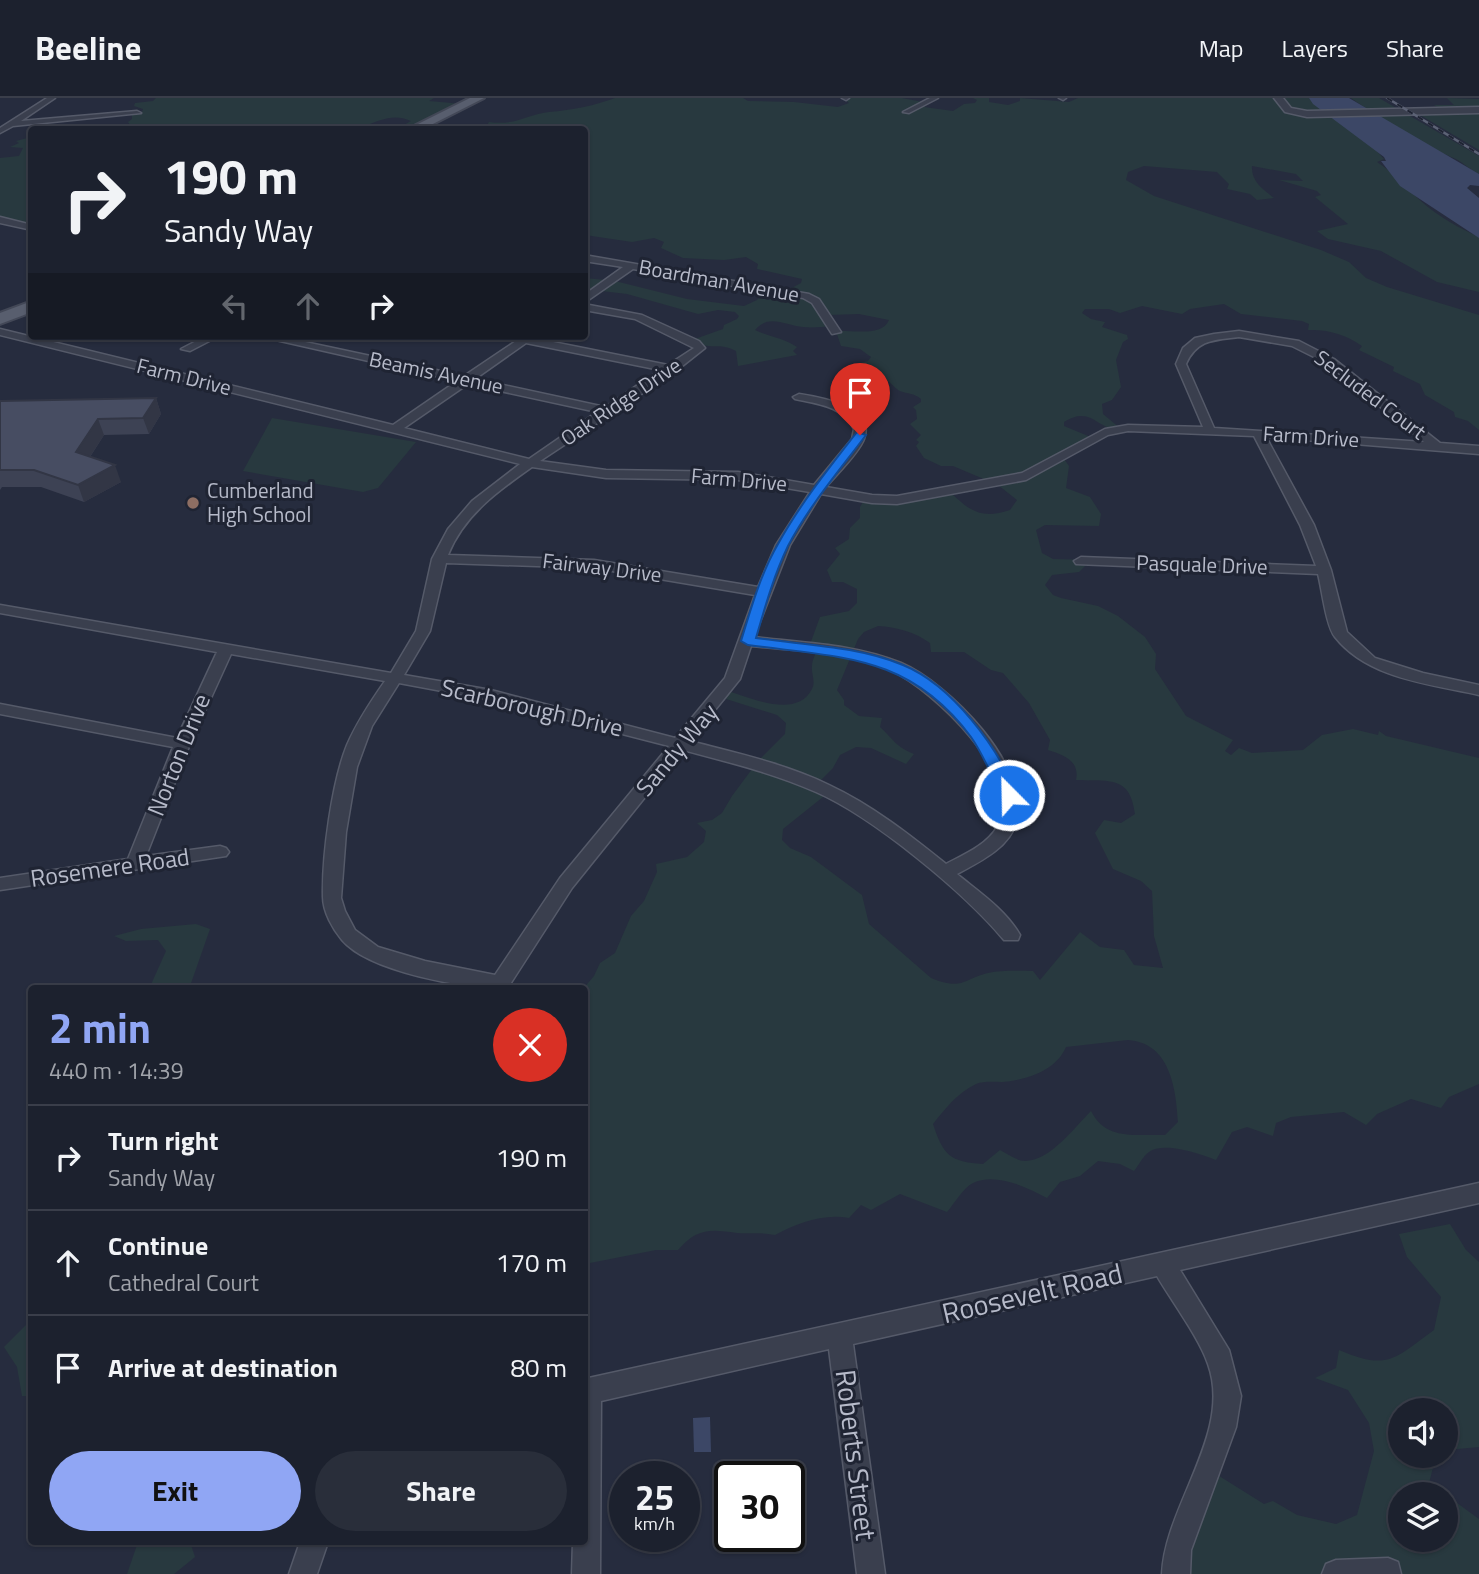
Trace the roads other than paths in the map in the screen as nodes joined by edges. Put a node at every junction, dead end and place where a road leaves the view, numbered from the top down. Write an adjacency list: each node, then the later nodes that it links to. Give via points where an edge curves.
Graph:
1 (60, 98): 5 (street)
2 (479, 98): 12 (main road)
3 (935, 98): 9 (street)
4 (1278, 98): 7 (street, via 1287,110 1317,114)
5 (51, 99): 11 (street)
6 (1479, 110): 8 (street)
7 (1441, 111): 8 (street)
8 (1467, 111)
9 (907, 112)
10 (136, 113): 11 (street)
11 (10, 124): 13 (street)
12 (420, 126)
13 (0, 131)
14 (0, 220): 15 (street)
15 (28, 227)
16 (588, 259): 17 (street, Boardman Avenue)
17 (631, 266): 18 (street); 23 (street, Boardman Avenue, via 806,296 817,301)
18 (588, 297)
19 (28, 308): 21 (main road)
20 (588, 308): 31 (street, Oak Ridge Drive, via 638,317 700,348)
21 (0, 320)
22 (0, 332): 24 (street, Farm Drive)
23 (836, 332)
24 (28, 339)
25 (33, 340): 35 (street, Farm Drive)
26 (205, 340): 30 (street)
27 (282, 340): 32 (street, Beamis Avenue)
28 (525, 340): 32 (street)
29 (537, 340): 31 (street)
30 (186, 349)
31 (672, 369): 34 (street, Oak Ridge Drive)
32 (468, 380): 34 (street, Beamis Avenue); 35 (street)
33 (799, 397): 42 (street, Sandy Way, via 843,410 856,419 860,429 858,440)
34 (609, 411): 40 (street, Oak Ridge Drive)
35 (395, 429): 40 (street, Farm Drive)
36 (1210, 431): 37 (street, Farm Drive); 38 (street, Secluded Court, via 1181,364 1183,356 1199,340 1238,334 1307,347); 42 (street, Farm Drive, via 1142,428 1105,432 1026,476 920,498 881,500)
37 (1258, 433): 38 (street, Farm Drive); 45 (street, via 1293,494)
38 (1436, 446): 39 (street, Farm Drive)
39 (1474, 449): 41 (street)
40 (532, 461): 42 (street, Farm Drive, via 606,474 738,476); 43 (street, Oak Ridge Drive, via 469,511)
41 (1479, 467)
42 (818, 489): 46 (street, Sandy Way, via 783,545)
43 (439, 559): 46 (street, Fairway Drive, via 594,564); 50 (street, Oak Ridge Drive, via 425,627)
44 (1081, 561): 45 (street, Pasquale Drive)
45 (1324, 570): 51 (street, via 1340,634 1353,648 1392,669)
46 (763, 592): 48 (street, Sandy Way)
47 (0, 609): 49 (street, Scarborough Drive)
48 (748, 641): 54 (street, Sandy Way, via 732,680); 57 (street, via 865,657 899,668 932,689 975,733 1006,782 1010,816 992,844)
49 (226, 649): 50 (street, Scarborough Drive); 53 (street, Norton Drive)
50 (394, 678): 54 (street, Scarborough Drive, via 491,695); 60 (street, Oak Ridge Drive, via 364,726 344,786 332,898 335,914 358,944 377,953)
51 (1479, 690)
52 (0, 709): 53 (street)
53 (182, 744): 56 (street, Norton Drive)
54 (682, 744): 57 (street, Scarborough Drive, via 822,788 885,826); 61 (street, Sandy Way, via 566,883)
55 (220, 852): 56 (street, Rosemere Road)
56 (135, 863): 58 (street, Rosemere Road)
57 (944, 873): 59 (street, Scarborough Drive)
58 (0, 884)
59 (1011, 935)
60 (493, 985)
61 (498, 985)
62 (1479, 1193): 63 (street, Roosevelt Road)
63 (1163, 1264): 64 (street, Roosevelt Road); 72 (street, via 1220,1359 1228,1396 1223,1427 1177,1550)
64 (840, 1336): 65 (street, Roosevelt Road); 71 (street, Roberts Street)
65 (588, 1391)
66 (313, 1545): 69 (street)
67 (586, 1545): 70 (street)
68 (1388, 1572): 73 (street)
69 (303, 1574)
70 (586, 1574)
71 (871, 1574)
72 (1176, 1574)
73 (1336, 1574)

